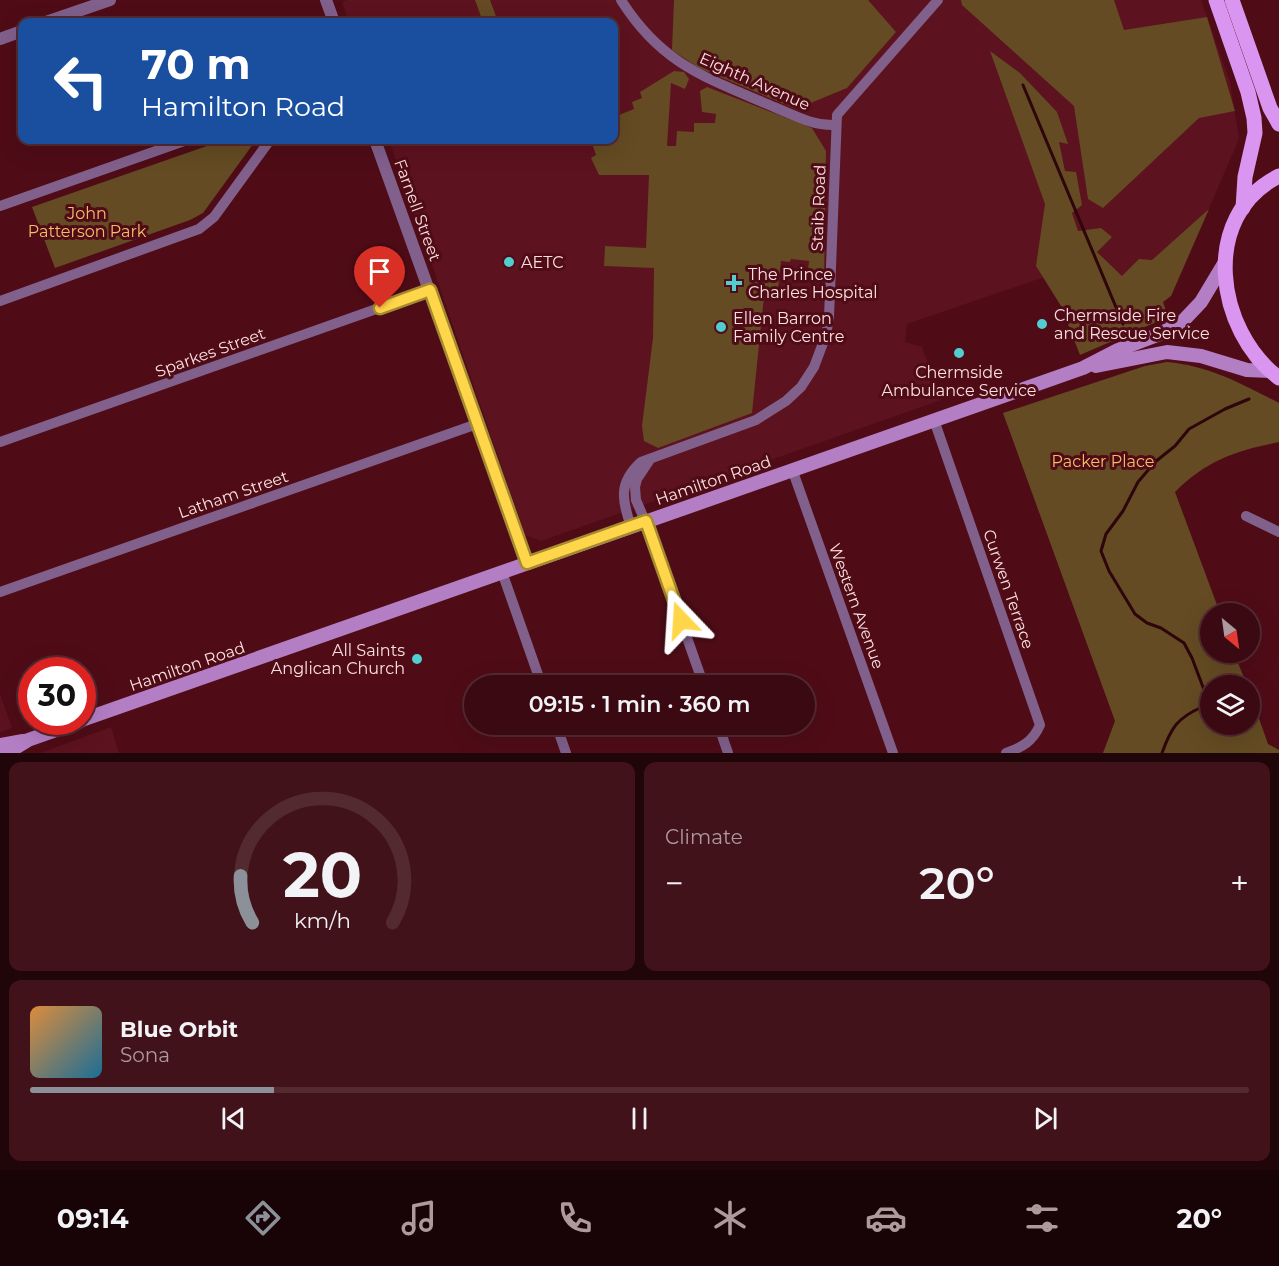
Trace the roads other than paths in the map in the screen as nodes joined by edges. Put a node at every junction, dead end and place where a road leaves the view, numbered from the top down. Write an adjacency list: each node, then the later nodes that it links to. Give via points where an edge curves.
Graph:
1 (110, 0): 7 (street)
2 (326, 0): 8 (street)
3 (621, 0): 12 (street, Eighth Avenue, via 644,32 687,68 791,115 820,126)
4 (938, 0): 12 (street, Staib Road, via 843,107)
5 (1216, 0): 18 (main road, via 1254,118)
6 (1232, 0): 11 (main road)
7 (58, 18)
8 (333, 18)
9 (18, 32): 10 (street)
10 (0, 39)
11 (1279, 124)
12 (835, 125): 27 (street, Staib Road, via 829,317 814,367 801,387 775,410)
13 (176, 144): 17 (street)
14 (267, 144): 21 (street, via 214,218 199,229)
15 (376, 144): 20 (street, Farnell Street)
16 (1279, 176): 18 (main road, via 1256,192)
17 (0, 206)
18 (1243, 208): 19 (main road, via 1227,244)
19 (1225, 262): 22 (main road, Hamilton Road, via 1201,302 1183,321); 23 (main road, via 1227,292 1235,320 1251,350)
20 (430, 290): 25 (street, Farnell Street); 26 (street, Sparkes Street)
21 (0, 301)
22 (1083, 368): 23 (main road, Hamilton Road, via 1167,352); 24 (main road, Hamilton Road)
23 (1274, 374)
24 (934, 420): 28 (main road, Hamilton Road); 48 (street, Curwen Terrace, via 1040,725 1034,738)
25 (477, 424): 33 (street, Farnell Street); 35 (street, Latham Street)
26 (0, 442)
27 (650, 460): 30 (street, via 635,487 636,500); 31 (street, Staib Road, via 641,462 626,483 623,501)
28 (792, 469): 30 (main road, Hamilton Road); 47 (street, Western Avenue)
29 (1246, 516): 32 (street)
30 (646, 521): 31 (main road, Hamilton Road); 37 (street)
31 (631, 526): 33 (main road, Hamilton Road)
32 (1279, 532)
33 (527, 563): 34 (main road, Hamilton Road)
34 (502, 572): 36 (street); 38 (main road, Hamilton Road)
35 (0, 592)
36 (538, 675)
37 (700, 675)
38 (96, 716)
39 (42, 735): 42 (main road, Hamilton Road)
40 (560, 735): 45 (street)
41 (722, 735): 46 (street)
42 (28, 740): 43 (main road, Hamilton Road); 44 (main road, Hamilton Road)
43 (0, 745)
44 (8, 753)
45 (566, 753)
46 (728, 753)
47 (893, 753)
48 (1006, 753)

